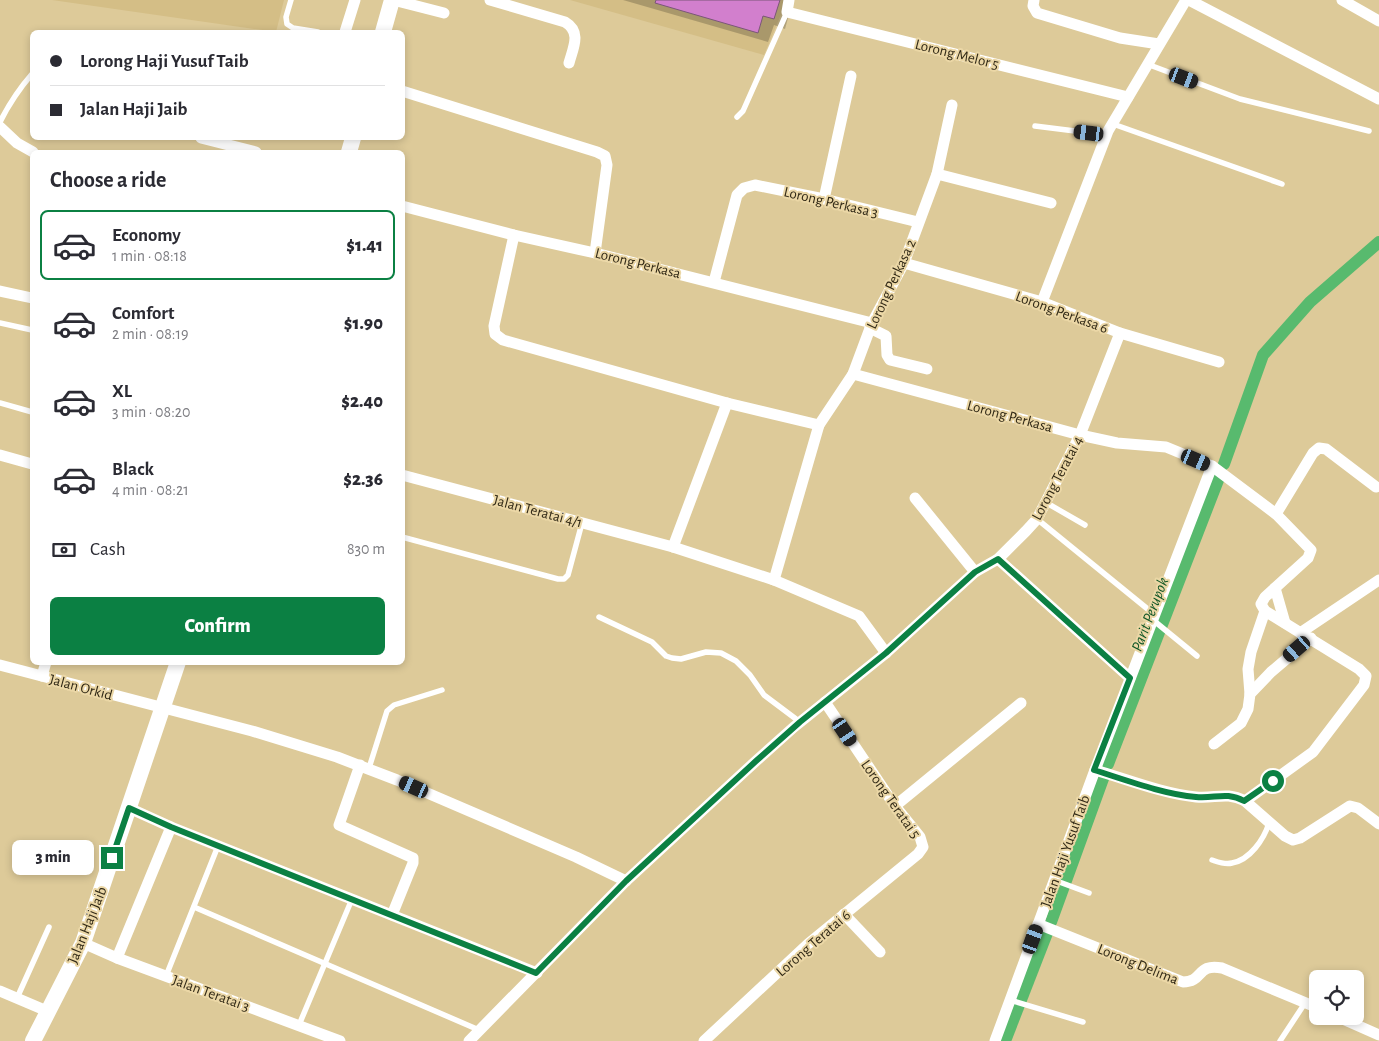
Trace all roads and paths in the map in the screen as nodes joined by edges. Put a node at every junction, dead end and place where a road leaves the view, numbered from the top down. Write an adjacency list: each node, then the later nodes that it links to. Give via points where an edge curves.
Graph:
1 (291, 0): 12 (lane, via 287,24)
2 (355, 0): 13 (street)
3 (393, 0): 10 (street); 14 (street)
4 (490, 0): 16 (street, via 572,26 576,35)
5 (789, 0): 9 (street)
6 (1034, 0): 15 (street, via 1037,13 1120,38)
7 (1188, 0): 15 (street); 22 (street)
8 (1342, 0): 11 (street)
9 (786, 12): 21 (street, Lorong Melor 5); 24 (lane, via 743,111)
10 (444, 13)
11 (1379, 21)
12 (306, 30)
13 (346, 30)
14 (384, 30)
15 (1159, 44): 17 (street)
16 (569, 63)
17 (1147, 64): 21 (street); 29 (lane, via 1240,99)
18 (30, 76): 25 (lane, via 10,101)
19 (852, 76): 36 (street)
20 (405, 92): 41 (street, via 605,156 607,166)
21 (1128, 97): 26 (street)
22 (1379, 99)
23 (952, 105): 34 (street, Lorong Perkasa 2)
24 (737, 117)
25 (0, 122)
26 (1113, 124): 30 (street); 35 (lane)
27 (1035, 126): 30 (lane)
28 (0, 127): 32 (street, via 17,144)
29 (1369, 131)
30 (1107, 135): 46 (street)
31 (209, 140): 33 (street)
32 (30, 150)
33 (248, 150)
34 (937, 174): 37 (street); 39 (street, Lorong Perkasa 2)
35 (1282, 184)
36 (824, 199): 39 (street, Lorong Perkasa 3); 43 (street, Lorong Perkasa 3, via 755,185 744,188 738,194)
37 (1051, 203)
38 (405, 207): 40 (street, Lorong Perkasa)
39 (918, 222): 42 (street, Lorong Perkasa 2)
40 (514, 235): 41 (street, Lorong Perkasa); 55 (street, via 495,334 503,340)
41 (596, 253): 43 (street, Lorong Perkasa)
42 (904, 263): 46 (street, Lorong Perkasa 6); 48 (street, Lorong Perkasa 2)
43 (714, 282): 48 (street, Lorong Perkasa)
44 (0, 291): 45 (street)
45 (30, 298)
46 (1042, 302): 50 (street, Lorong Perkasa 6)
47 (0, 323): 49 (lane)
48 (871, 326): 52 (street, via 886,336 890,360); 53 (street, Lorong Perkasa 2)
49 (30, 330)
50 (1120, 333): 51 (street, Lorong Perkasa 6); 58 (street, Lorong Teratai 4)
51 (1219, 362)
52 (927, 369)
53 (853, 374): 57 (street, Lorong Perkasa 2); 58 (street, Lorong Perkasa)
54 (0, 403): 56 (lane)
55 (726, 403): 57 (street); 71 (street)
56 (30, 411)
57 (819, 425): 74 (street, Lorong Perkasa 2)
58 (1080, 435): 61 (street, Lorong Perkasa, via 1117,443 1166,447); 65 (street, Lorong Teratai 4)
59 (0, 456): 60 (street)
60 (30, 464)
61 (1212, 466): 66 (street, Lorong Perkasa); 79 (street, Jalan Haji Yusuf Taib)
62 (405, 476): 68 (street, Jalan Teratai 4/1)
63 (1376, 487): 66 (street, via 1326,449 1319,448)
64 (916, 498): 73 (street)
65 (1045, 502): 67 (street, Lorong Teratai 4); 69 (lane)
66 (1276, 514): 76 (street, Lorong Perkasa, via 1311,550 1308,558)
67 (1037, 518): 72 (street, Lorong Teratai 4); 79 (lane)
68 (582, 523): 70 (lane, via 568,574 558,579); 71 (street, Jalan Teratai 4/1)
69 (1085, 525)
70 (405, 538)
71 (673, 547): 74 (street, Jalan Teratai 4/1)
72 (998, 559): 73 (street, Lorong Teratai 4); 88 (street)
73 (975, 572): 82 (street, Lorong Teratai 4)
74 (774, 580): 82 (street, Jalan Teratai 4/1, via 859,616)
75 (1379, 580): 81 (street)
76 (1275, 588): 77 (street, via 1261,604); 80 (street)
77 (1265, 611): 80 (street); 90 (street, via 1251,652 1248,669)
78 (599, 617): 94 (lane, via 652,642 672,658 681,659 706,652 721,653 736,661 764,695)
79 (1156, 622): 83 (lane); 88 (street, Jalan Haji Yusuf Taib)
80 (1285, 623): 81 (street)
81 (1305, 635): 90 (street); 98 (street, via 1359,669 1366,676 1364,685 1313,752)
82 (886, 653): 91 (street, Lorong Teratai 4)
83 (1197, 656)
84 (0, 665): 87 (street, Jalan Orkid)
85 (45, 665): 87 (street)
86 (177, 665): 93 (street, Jalan Haji Jaib)
87 (42, 676): 93 (street, Jalan Orkid)
88 (1130, 678): 97 (street, Jalan Haji Yusuf Taib)
89 (442, 690): 96 (lane, via 387,710)
90 (1250, 694): 95 (street, via 1248,710 1241,723)
91 (825, 702): 94 (street, Lorong Teratai 4); 99 (street, Lorong Teratai 5)
92 (1021, 703): 99 (street)
93 (162, 709): 96 (street, Jalan Orkid, via 252,731); 100 (street, Jalan Haji Jaib)
94 (800, 722): 107 (street, Lorong Teratai 4)
95 (1214, 744)
96 (364, 767): 107 (street, Jalan Orkid); 113 (street, via 339,825 413,858)
97 (1094, 770): 98 (street, via 1160,790 1195,797 1226,795); 108 (street, Jalan Haji Yusuf Taib)
98 (1244, 801): 101 (street)
99 (896, 806): 105 (street, Lorong Teratai 5, via 920,837)
100 (129, 808): 103 (street); 116 (street, Jalan Haji Jaib)
101 (1269, 822): 102 (street, via 1294,840 1350,806 1358,808); 106 (lane, via 1260,842 1246,857 1232,863)
102 (1379, 824)
103 (171, 827): 104 (street); 118 (street)
104 (218, 846): 110 (street); 111 (lane)
105 (923, 847): 112 (street, Lorong Teratai 6)
106 (1212, 860)
107 (626, 881): 120 (street, Lorong Teratai 4)
108 (1057, 882): 109 (lane); 114 (street, Jalan Haji Yusuf Taib)
109 (1089, 893)
110 (352, 900): 113 (street); 119 (lane)
111 (194, 907): 119 (lane); 121 (lane)
112 (844, 914): 117 (street); 136 (street, Lorong Teratai 6)
113 (392, 915): 120 (street)
114 (1038, 924): 124 (street, Jalan Haji Yusuf Taib); 125 (street, Lorong Delima, via 1182,982 1189,982 1211,966)
115 (49, 927): 123 (lane)
116 (82, 943): 118 (street, Jalan Teratai 3); 127 (street, Jalan Haji Jaib)
117 (880, 952)
118 (117, 958): 121 (street, Jalan Teratai 3)
119 (325, 964): 129 (lane); 131 (lane)
120 (536, 973): 131 (street, Lorong Teratai 4)
121 (166, 976): 129 (street, Jalan Teratai 3)
122 (0, 991): 123 (street)
123 (17, 998): 127 (street)
124 (1012, 1001): 128 (lane); 137 (street, Jalan Haji Yusuf Taib)
125 (1306, 1003): 126 (street, Lorong Delima); 138 (lane)
126 (1309, 1004)
127 (47, 1011): 133 (street, Jalan Haji Jaib)
128 (1083, 1022)
129 (299, 1025): 134 (street, Jalan Teratai 3)
130 (1356, 1025): 132 (street)
131 (480, 1030): 135 (street, Lorong Teratai 4)
132 (1379, 1035)
133 (33, 1041)
134 (340, 1041)
135 (469, 1041)
136 (704, 1041)
137 (995, 1041)
138 (1280, 1041)

